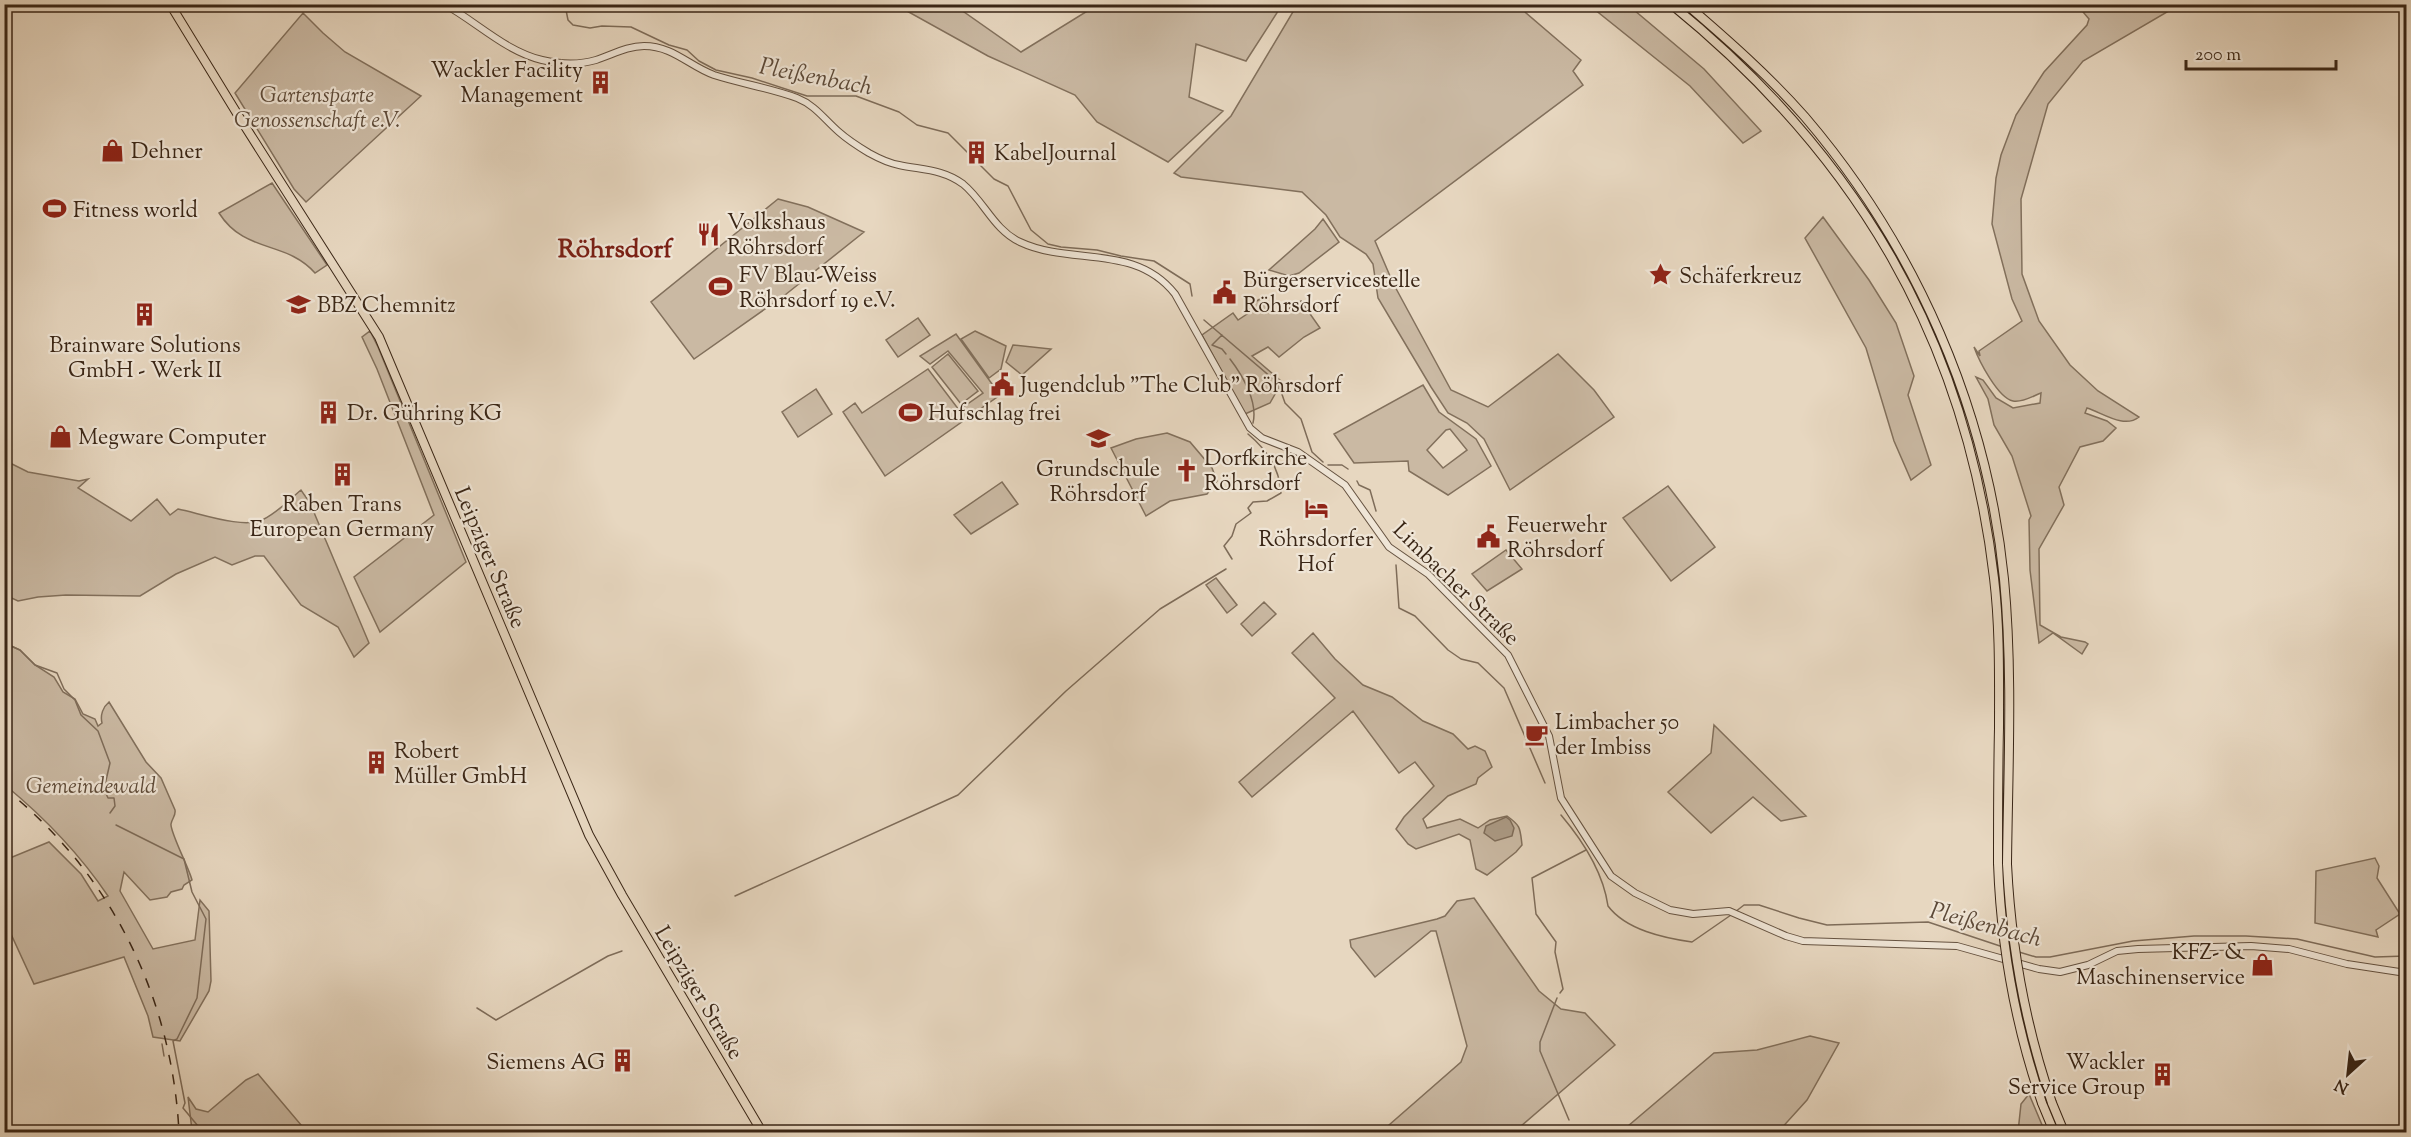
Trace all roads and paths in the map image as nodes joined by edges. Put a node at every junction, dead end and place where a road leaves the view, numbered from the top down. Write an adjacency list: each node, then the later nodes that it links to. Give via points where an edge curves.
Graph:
1 (170, 4): 7 (main road, Leipziger Straße, via 379,337 589,836)
2 (444, 4): 6 (street, Limbacher Straße, via 509,46 540,60 577,63 598,60 628,48 655,46 716,75 800,99 869,153 892,164 934,170 962,183 998,226 1019,242 1104,257 1136,265 1158,276 1183,308 1250,428 1262,438 1298,452 1345,484 1389,547 1428,574 1508,655 1550,736 1561,798 1611,876 1635,893 1670,910 1693,914 1730,911 1803,941 1957,946 2046,971 2075,970 2117,951 2138,948 2252,946 2289,949)
3 (1671, 4): 5 (highway, via 1757,80 1821,151 1886,246 1939,355 1974,462 1995,580)
4 (1686, 4): 5 (highway, via 1787,98 1854,180 1910,270 1960,384 1983,460 2004,580 2008,671)
5 (2003, 864): 8 (highway, bridge, via 2002,932 2011,994 2024,1047); 9 (highway, bridge, via 2024,1005 2038,1062)
6 (2406, 974)
7 (762, 1132)
8 (2054, 1132)
9 (2064, 1132)

